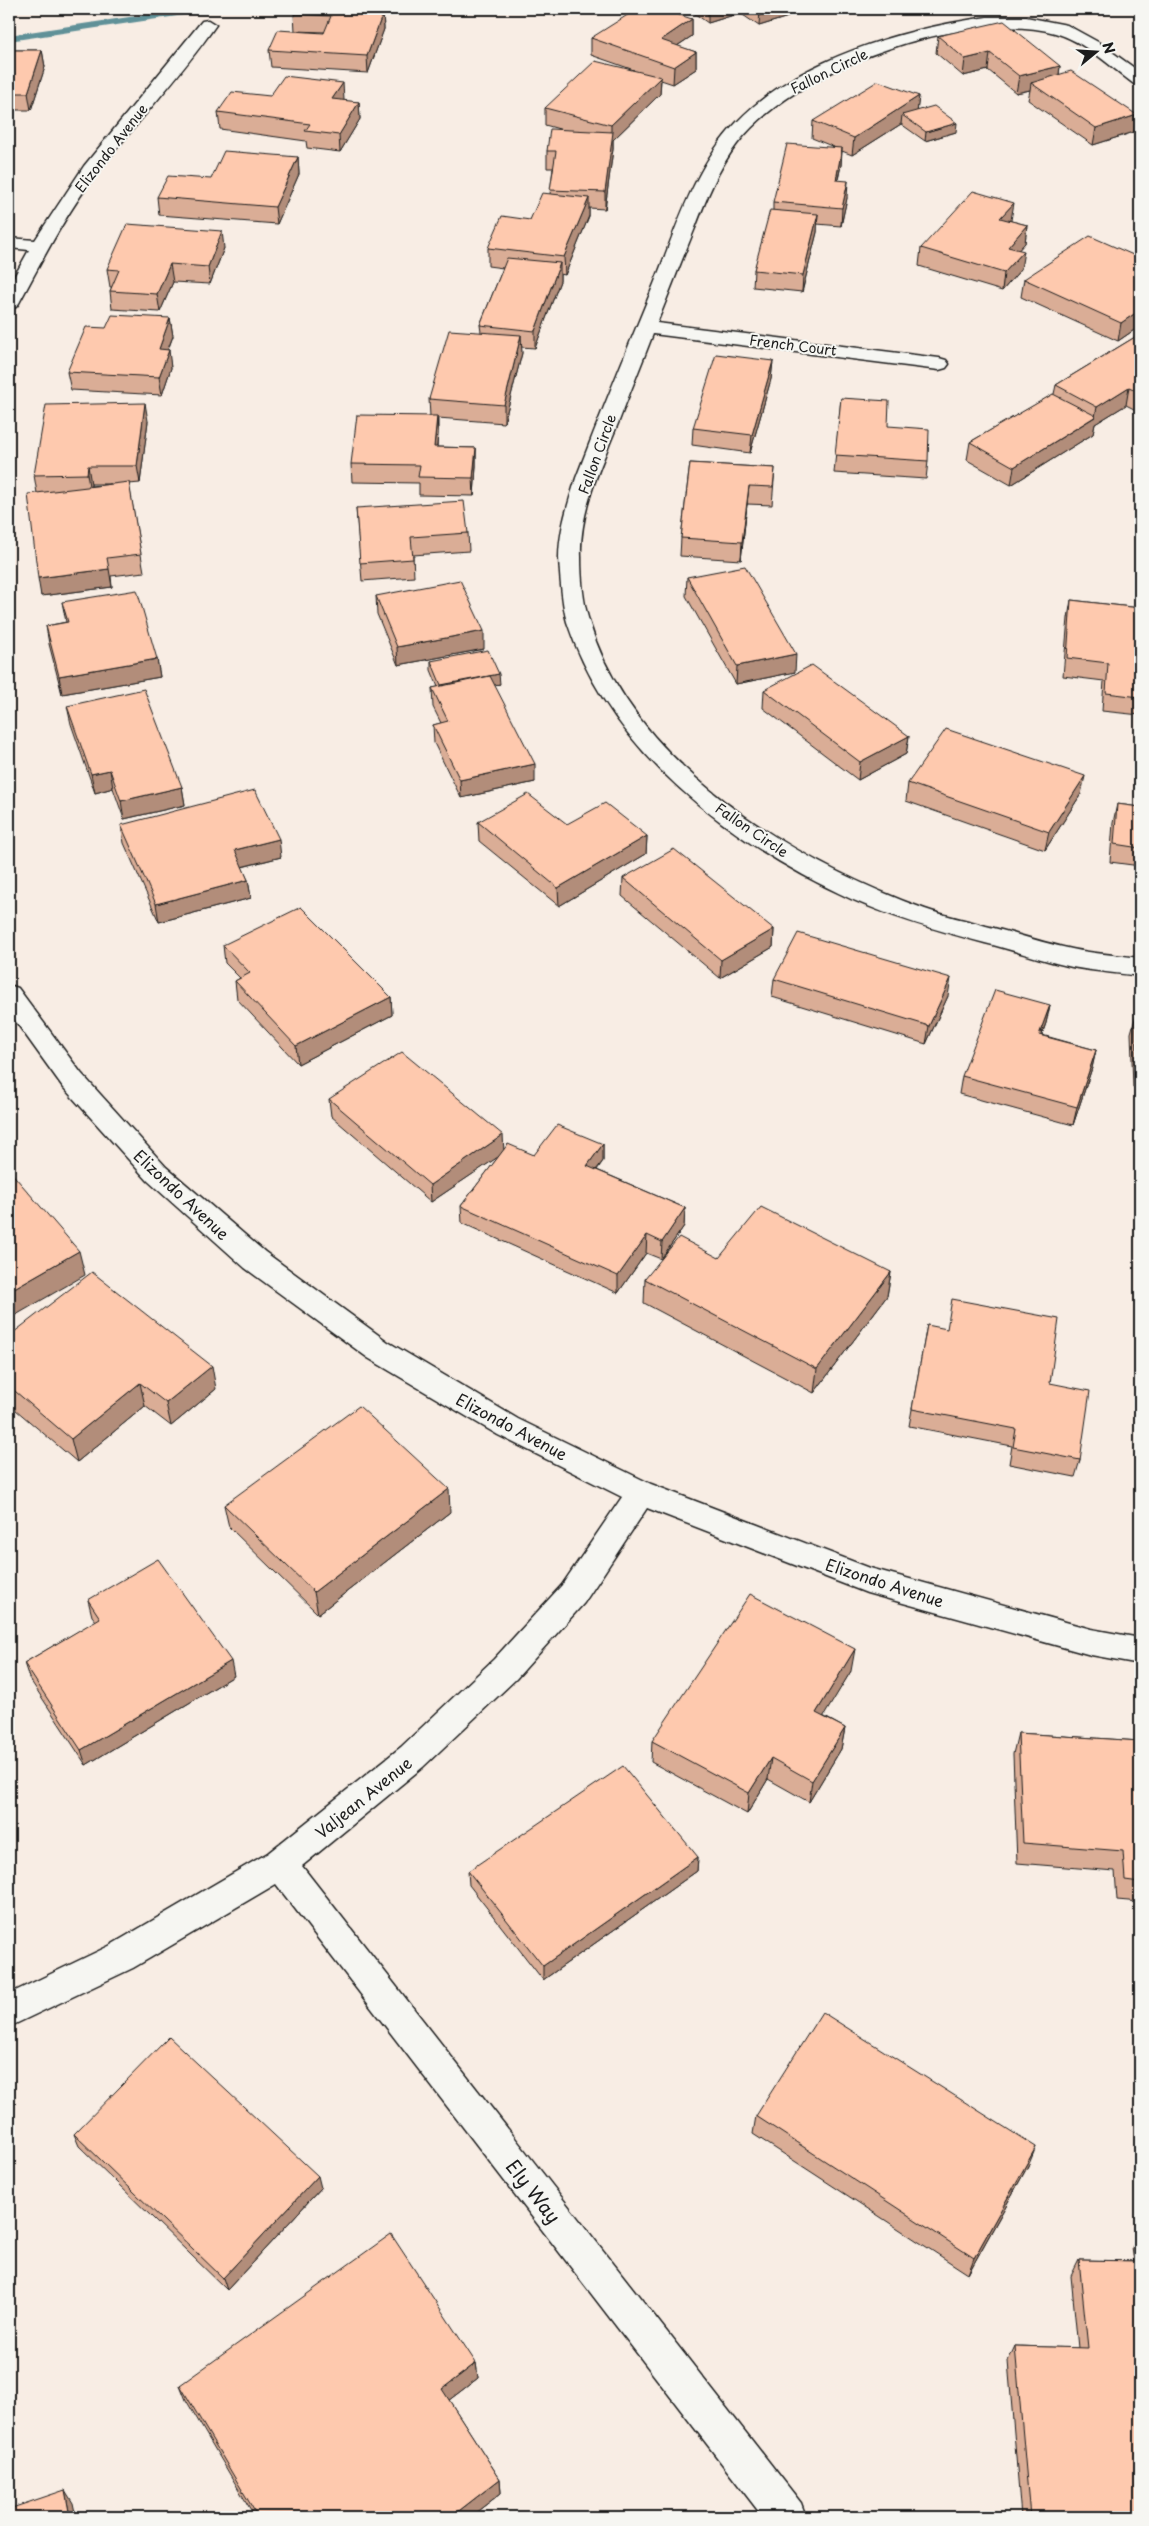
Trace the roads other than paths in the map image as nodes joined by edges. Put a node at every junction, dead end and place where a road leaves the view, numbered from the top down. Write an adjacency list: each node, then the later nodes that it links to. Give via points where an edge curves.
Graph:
1 (208, 25): 4 (street, Elizondo Avenue, via 90,171)
2 (1140, 80): 6 (street, Fallon Circle, via 1080,39 1061,29 1037,23 1012,21 947,28 856,54 800,82 754,115 719,153)
3 (9, 243): 4 (street)
4 (41, 246): 5 (street, Elizondo Avenue)
5 (9, 303)
6 (646, 327): 7 (street, French Court); 8 (street, Fallon Circle, via 581,491 570,556 574,602 589,654 616,703 649,746 696,792 762,840 839,883 916,915 1073,958)
7 (939, 364)
8 (1140, 967)
9 (9, 994): 10 (street, Elizondo Avenue, via 72,1080 150,1167 255,1260 378,1350 508,1427)
10 (641, 1493): 11 (street, Elizondo Avenue, via 867,1580 1091,1642); 12 (street, Valjean Avenue, via 573,1594 506,1669 412,1757)
11 (1140, 1651)
12 (280, 1864): 13 (street, Valjean Avenue, via 121,1956); 14 (street, Ely Way)
13 (9, 2011)
14 (787, 2517)

